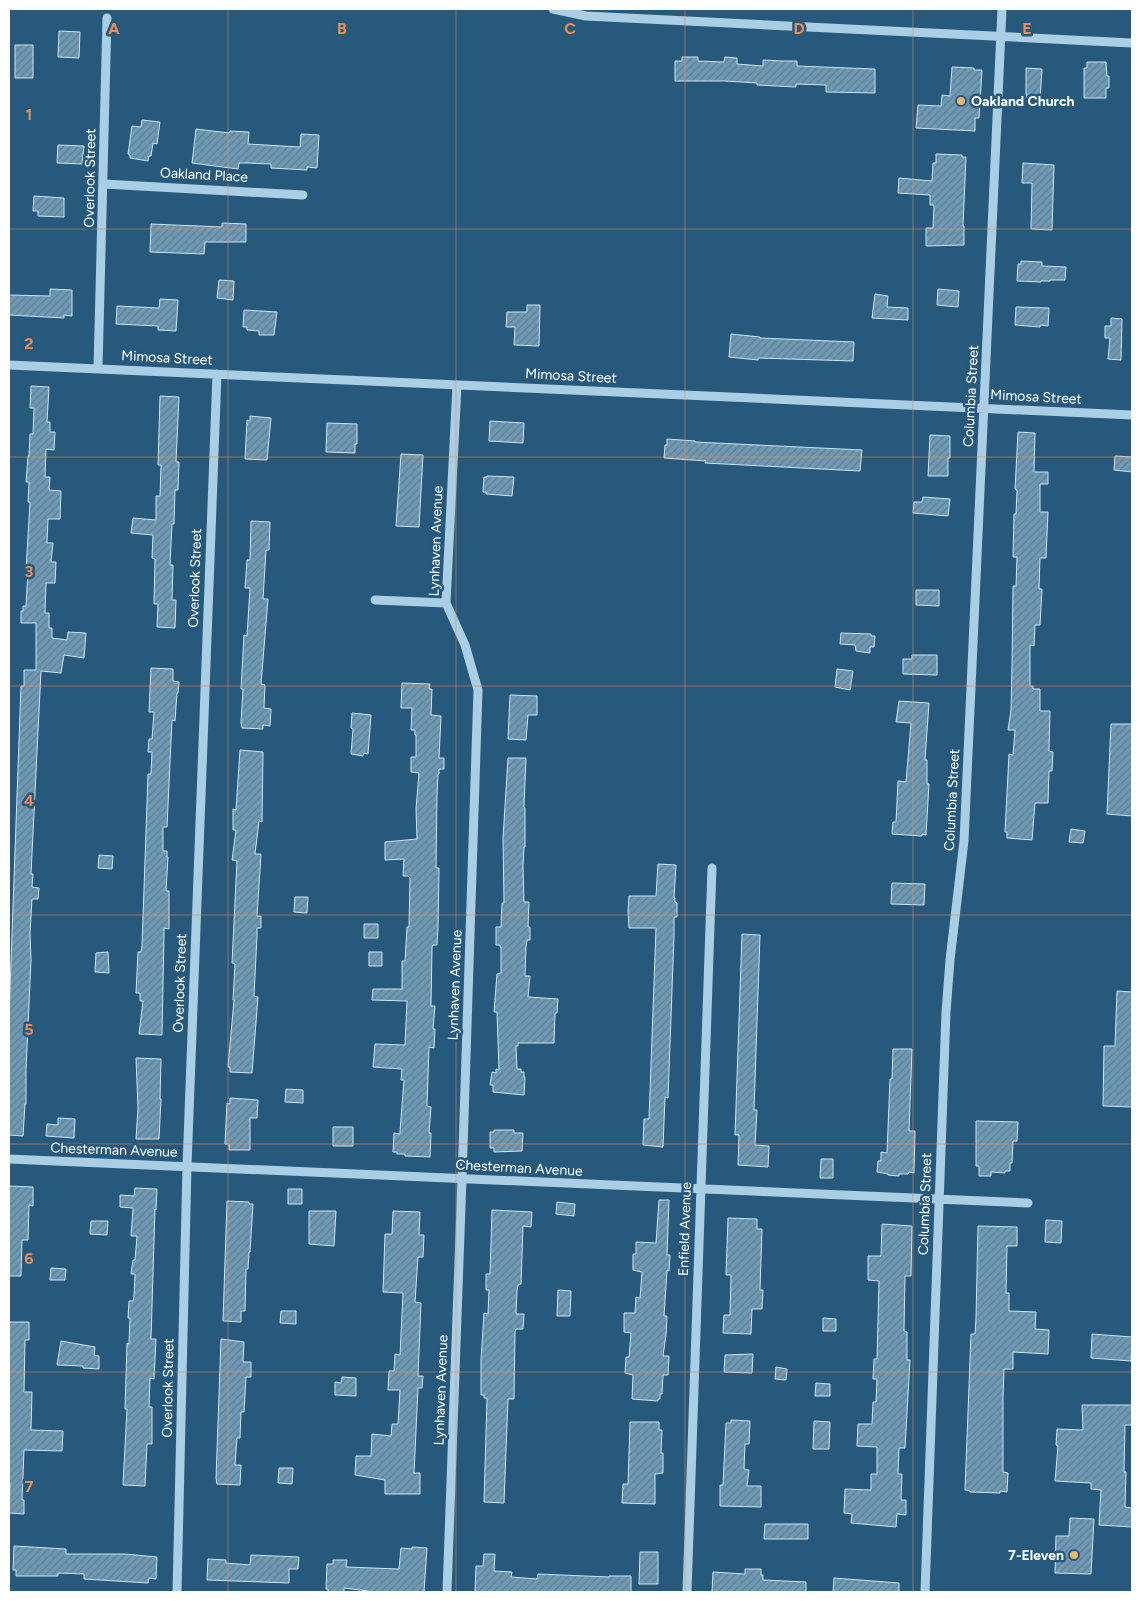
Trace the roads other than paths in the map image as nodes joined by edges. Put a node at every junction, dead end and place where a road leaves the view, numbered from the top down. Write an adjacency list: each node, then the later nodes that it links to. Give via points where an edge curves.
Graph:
1 (553, 9): 4 (street, via 586,16)
2 (1002, 9): 4 (street, Columbia Street)
3 (107, 18): 6 (street, Overlook Street)
4 (1000, 36): 5 (street); 12 (street, Columbia Street)
5 (1132, 42)
6 (104, 184): 7 (street, Oakland Place); 9 (street, Overlook Street)
7 (303, 195)
8 (9, 365): 9 (street, Mimosa Street)
9 (98, 368): 10 (street, Mimosa Street)
10 (217, 374): 11 (street, Mimosa Street); 18 (street, Overlook Street)
11 (456, 385): 12 (street, Mimosa Street); 15 (street, Lynhaven Avenue)
12 (985, 408): 13 (street, Mimosa Street); 21 (street, Columbia Street, via 964,841 949,967)
13 (1132, 415)
14 (375, 600): 15 (street)
15 (446, 603): 19 (street, Lynhaven Avenue, via 466,645 478,690)
16 (712, 868): 20 (street, Enfield Avenue)
17 (9, 1159): 18 (street, Chesterman Avenue)
18 (187, 1166): 19 (street, Chesterman Avenue); 23 (street, Overlook Street)
19 (462, 1179): 20 (street, Chesterman Avenue); 24 (street, Lynhaven Avenue)
20 (700, 1190): 21 (street, Chesterman Avenue); 25 (street, Enfield Avenue)
21 (939, 1200): 22 (street, Chesterman Avenue); 26 (street, Columbia Street)
22 (1028, 1203)
23 (177, 1592)
24 (447, 1592)
25 (686, 1592)
26 (925, 1592)

